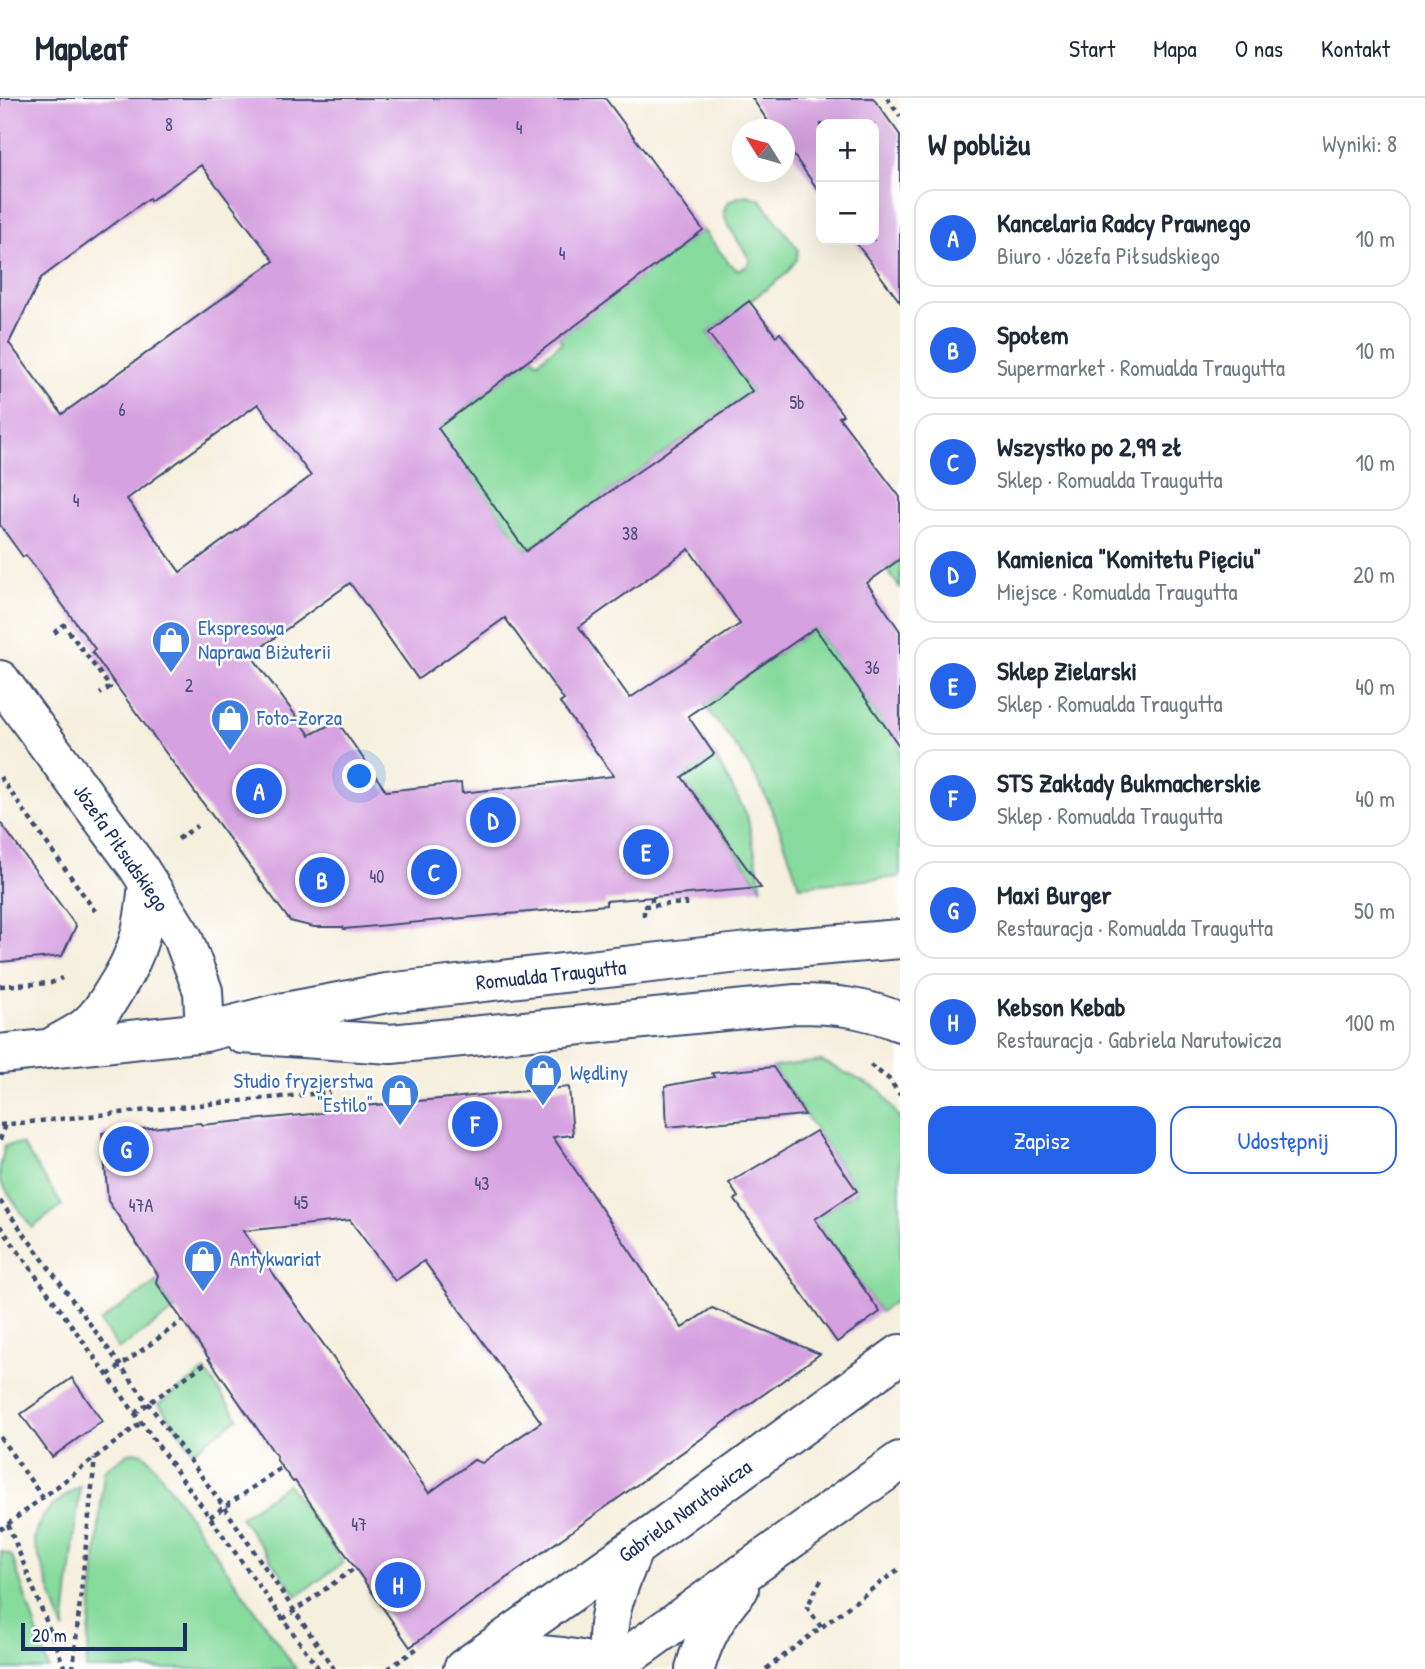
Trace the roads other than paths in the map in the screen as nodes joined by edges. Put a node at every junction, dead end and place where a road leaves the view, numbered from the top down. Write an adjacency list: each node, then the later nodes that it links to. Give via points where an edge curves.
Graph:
1 (0, 680): 2 (street, Józefa Piłsudskiego)
2 (148, 883): 5 (street, Józefa Piłsudskiego, via 183,938 195,967 203,991); 6 (street, via 137,952 123,979 87,1026)
3 (900, 939): 5 (street, Romualda Traugutta, via 387,993)
4 (900, 1022): 5 (street, Romualda Traugutta, via 839,1004 796,1004 391,1044)
5 (205, 1032): 6 (street, Romualda Traugutta)
6 (51, 1048): 7 (street, Romualda Traugutta)
7 (0, 1054)
8 (900, 1354): 10 (street, Gabriela Narutowicza)
9 (900, 1461): 11 (street)
10 (634, 1548): 12 (street, Gabriela Narutowicza); 13 (street, via 607,1626)
11 (770, 1553): 13 (street); 14 (street, via 724,1605)
12 (466, 1667): 13 (street, Gabriela Narutowicza, via 486,1660 542,1656 568,1657)
13 (610, 1669)
14 (695, 1669)

